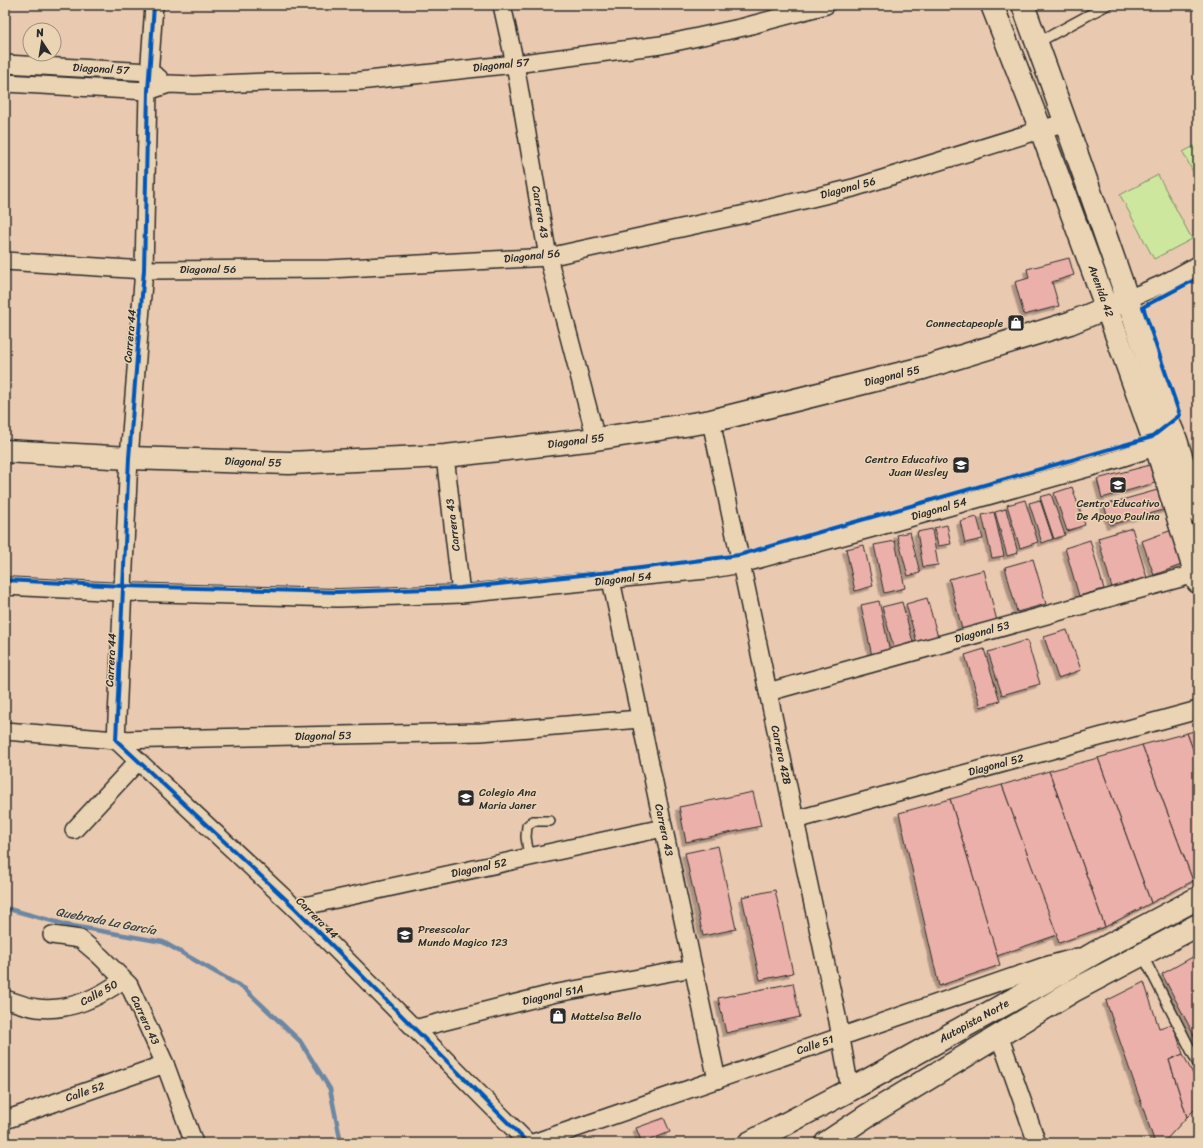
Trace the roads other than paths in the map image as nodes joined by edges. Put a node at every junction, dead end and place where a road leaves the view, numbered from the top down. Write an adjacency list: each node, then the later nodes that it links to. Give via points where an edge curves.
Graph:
1 (154, 5): 10 (street, Carrera 44)
2 (502, 5): 9 (street, Carrera 43)
3 (826, 5): 9 (street, Diagonal 57, via 744,27 661,45)
4 (992, 5): 15 (street, Avenida 42)
5 (1023, 5): 7 (street, Avenida 42)
6 (1107, 5): 7 (lane)
7 (1037, 43): 14 (street, Avenida 42)
8 (5, 64): 10 (street, Diagonal 57)
9 (515, 64): 12 (street, Diagonal 57, via 359,80); 16 (street, Carrera 43)
10 (150, 72): 12 (street, Diagonal 57); 13 (street, Carrera 44)
11 (5, 83): 13 (street, Diagonal 57)
12 (169, 84): 13 (street, Diagonal 57)
13 (148, 91): 19 (street, Carrera 44)
14 (1066, 122): 15 (street, Diagonal 56); 20 (street, Avenida 42)
15 (1041, 130): 16 (street, Diagonal 56, via 853,188); 21 (street, Avenida 42)
16 (548, 257): 19 (street, Diagonal 56, via 329,269); 23 (street, Carrera 43)
17 (5, 261): 19 (street, Diagonal 56)
18 (1198, 265): 20 (street)
19 (144, 270): 28 (street, Carrera 44)
20 (1128, 299): 21 (street, Diagonal 55); 24 (street, Avenida 42)
21 (1107, 309): 22 (street, Diagonal 55, via 1070,323 923,368); 25 (street, Avenida 42)
22 (711, 421): 23 (street, Diagonal 55); 31 (street, Carrera 42B)
23 (596, 439): 27 (street, Diagonal 55)
24 (1176, 440): 25 (street, Diagonal 54); 29 (street, Avenida 42)
25 (1156, 446): 31 (street, Diagonal 54, via 1105,463); 32 (street, Avenida 42)
26 (5, 451): 28 (street, Diagonal 55)
27 (445, 456): 28 (street, Diagonal 55, via 288,463); 36 (street, Carrera 43)
28 (129, 458): 35 (street, Carrera 44)
29 (1194, 485): 30 (street, Avenida 42)
30 (1198, 512)
31 (741, 564): 33 (street, Diagonal 54); 37 (street, Carrera 42B)
32 (1197, 578): 37 (street, Diagonal 53)
33 (611, 580): 36 (street, Diagonal 54); 39 (street, Carrera 43)
34 (5, 586): 35 (street, Diagonal 54)
35 (123, 592): 36 (street, Diagonal 54, via 338,598); 41 (street, Carrera 44)
36 (461, 594)
37 (768, 692): 43 (street, Carrera 42B)
38 (1198, 710): 43 (street, Diagonal 52)
39 (640, 719): 41 (street, Diagonal 53, via 481,732); 45 (street, Carrera 43)
40 (5, 731): 41 (street, Diagonal 53)
41 (116, 740): 42 (street, Carrera 44)
42 (138, 761): 46 (street); 49 (street, Carrera 44)
43 (795, 820): 59 (street, Carrera 42B)
44 (550, 821): 47 (lane, via 533,821 528,826 526,837)
45 (664, 828): 47 (street, Diagonal 52); 54 (street, Carrera 43)
46 (74, 830)
47 (529, 857): 49 (street, Diagonal 52)
48 (1198, 898): 52 (street, Autopista Norte)
49 (295, 908): 57 (street, Carrera 44)
50 (1198, 925): 53 (street)
51 (52, 935): 55 (street, Carrera 43, via 80,939)
52 (1098, 951): 59 (street, Calle 51, via 1042,967); 63 (street, Autopista Norte)
53 (1142, 954): 58 (street); 61 (lane)
54 (693, 968): 57 (street, Diagonal 51A, via 552,994); 62 (street, Carrera 43)
55 (122, 980): 56 (street, Calle 50, via 108,991 76,1005 56,1009 36,1008); 60 (street, Carrera 43, via 128,985)
56 (5, 998)
57 (414, 1029): 66 (street, Carrera 44)
58 (999, 1035): 69 (street); 70 (street)
59 (841, 1036): 62 (street, Calle 51); 63 (street, Carrera 42B)
60 (165, 1064): 64 (street, Calle 52); 65 (street, Carrera 43)
61 (1198, 1064)
62 (717, 1080): 67 (street, Calle 51)
63 (850, 1090): 68 (street, Autopista Norte)
64 (5, 1120)
65 (194, 1143)
66 (528, 1143)
67 (533, 1143)
68 (748, 1143)
69 (826, 1143)
70 (1037, 1143)

